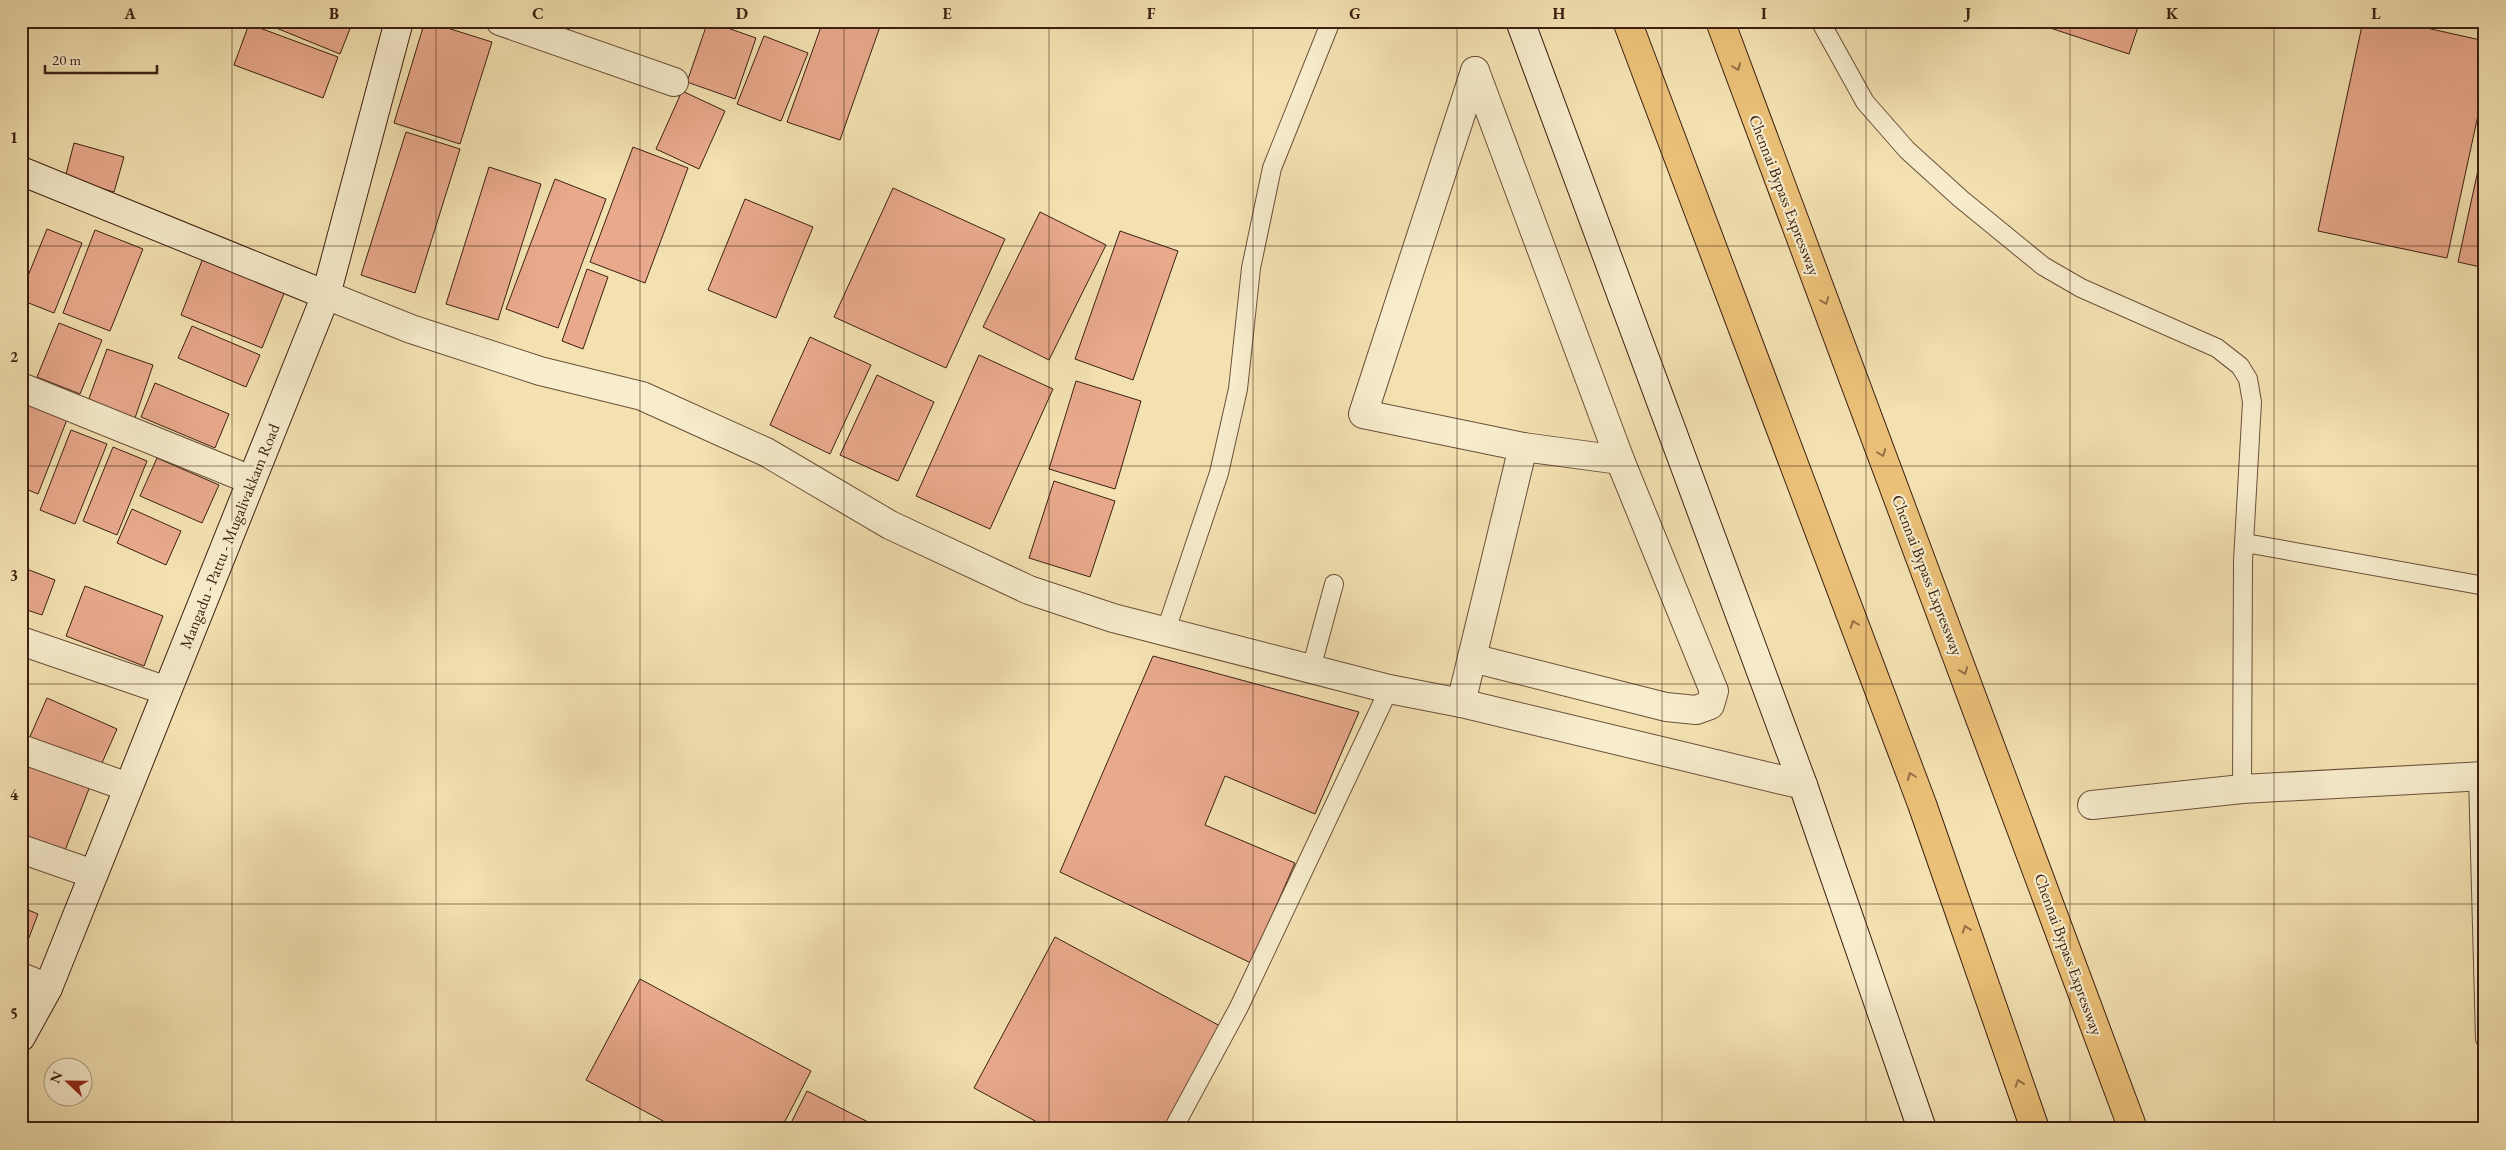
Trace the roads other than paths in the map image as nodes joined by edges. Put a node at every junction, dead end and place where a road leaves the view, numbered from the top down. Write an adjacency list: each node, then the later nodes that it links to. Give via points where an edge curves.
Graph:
1 (399, 21): 10 (street, Mangadu - Pattu - Mugalivakkam Road)
2 (500, 21): 8 (street)
3 (1331, 21): 18 (lane, via 1272,168 1251,268 1238,389 1219,473)
4 (1520, 21): 27 (street)
5 (1627, 21): 39 (highway, one-way to 5, via 1922,804)
6 (1720, 21): 40 (highway, Chennai Bypass Expressway, one-way to 40)
7 (1820, 21): 15 (lane, via 1865,102 1907,150 1961,199 2058,275 2217,348 2240,366 2248,379 2252,402)
8 (674, 82)
9 (21, 172): 10 (street)
10 (326, 295): 14 (street, Mangadu - Pattu - Mugalivakkam Road); 18 (street, via 411,329 540,371 642,396 766,452 890,525 1029,590)
11 (21, 387): 14 (street)
12 (1523, 447): 13 (street); 13 (street, via 1363,414 1475,70); 20 (street)
13 (1620, 460): 20 (street, via 1714,691 1710,705 1696,710 1666,707)
14 (252, 480): 23 (street, Mangadu - Pattu - Mugalivakkam Road)
15 (2245, 543): 17 (lane); 29 (lane)
16 (1334, 584): 21 (lane)
17 (2485, 586)
18 (1165, 633): 21 (street)
19 (21, 641): 23 (street)
20 (1472, 658): 24 (street)
21 (1311, 669): 22 (street)
22 (1388, 689): 24 (street); 37 (lane, via 1239,1007)
23 (167, 691): 28 (street, Mangadu - Pattu - Mugalivakkam Road)
24 (1461, 703): 27 (street)
25 (21, 749): 28 (street)
26 (2481, 777): 29 (street); 36 (lane)
27 (1803, 785): 38 (street)
28 (128, 787): 32 (street, Mangadu - Pattu - Mugalivakkam Road)
29 (2242, 789): 30 (street)
30 (2092, 806)
31 (21, 849): 32 (street)
32 (93, 874): 34 (street, Mangadu - Pattu - Mugalivakkam Road)
33 (21, 977): 34 (street)
34 (48, 988): 35 (street, Mangadu - Pattu - Mugalivakkam Road)
35 (21, 1037)
36 (2485, 1039)
37 (1173, 1129)
38 (1922, 1129)
39 (2035, 1129)
40 (2133, 1129)

